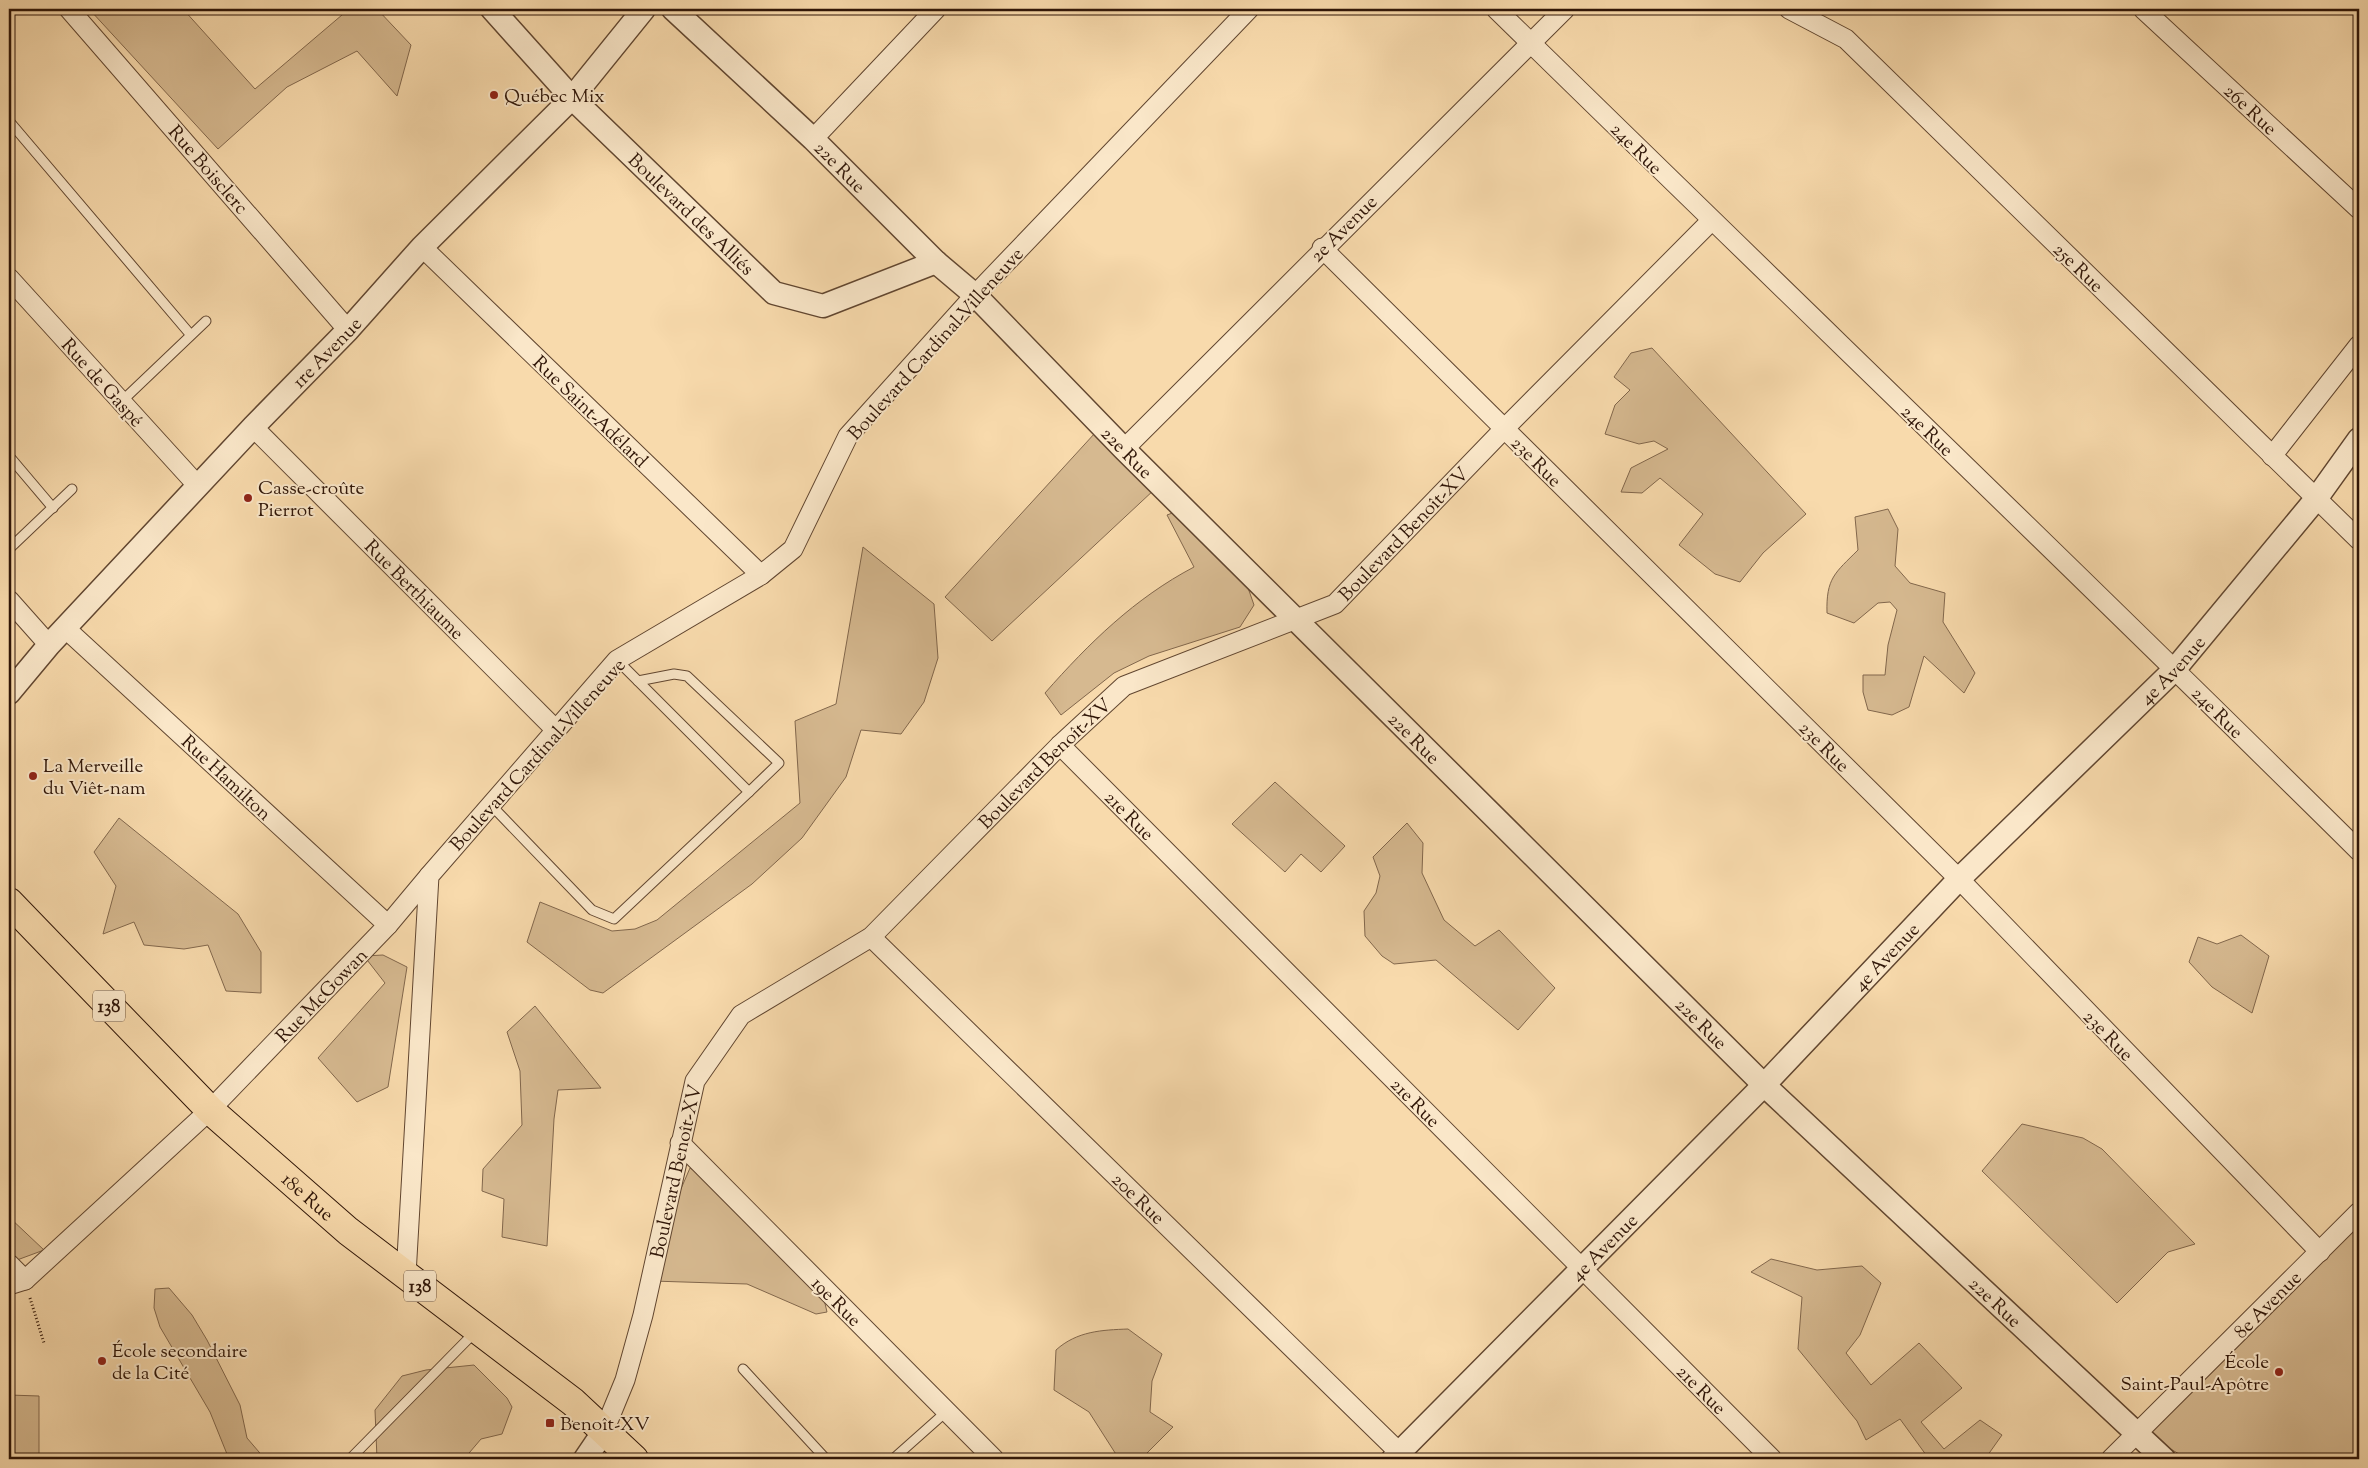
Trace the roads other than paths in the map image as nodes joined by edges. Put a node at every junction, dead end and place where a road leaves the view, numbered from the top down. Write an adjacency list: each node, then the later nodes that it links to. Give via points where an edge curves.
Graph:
1 (69, 9): 23 (street, Rue Boisclerc)
2 (492, 9): 12 (street, Boulevard des Alliés)
3 (644, 9): 12 (street, 1re Avenue)
4 (673, 9): 14 (street, 22e Rue)
5 (936, 9): 14 (street)
6 (1249, 9): 21 (street, Boulevard Cardinal-Villeneuve)
7 (1496, 9): 11 (street, 24e Rue)
8 (1565, 9): 11 (street, 2e Avenue)
9 (1789, 9): 32 (street, 25e Rue, via 1846,39)
10 (2143, 9): 15 (street, 26e Rue)
11 (1531, 44): 16 (street, 24e Rue); 18 (street, 2e Avenue)
12 (572, 98): 17 (street, 1re Avenue); 19 (street, Boulevard des Alliés, via 774,293 823,306)
13 (9, 121): 24 (lane)
14 (813, 138): 19 (street, 22e Rue)
15 (2359, 209)
16 (1711, 221): 28 (street, Boulevard Benoît-XV); 45 (street, 24e Rue)
17 (422, 247): 23 (street, 1re Avenue); 39 (street, Rue Saint-Adélard)
18 (1322, 248): 28 (street, 23e Rue); 30 (street, 2e Avenue)
19 (936, 262): 21 (street, 22e Rue)
20 (9, 278): 26 (street, Rue de Gaspé)
21 (975, 295): 30 (street, 22e Rue); 39 (street, Boulevard Cardinal-Villeneuve, via 848,436 793,549)
22 (206, 321): 24 (lane)
23 (348, 330): 27 (street, 1re Avenue)
24 (190, 334): 26 (lane)
25 (2359, 345): 32 (street)
26 (121, 402): 33 (street, Rue de Gaspé)
27 (253, 427): 33 (street, 1re Avenue); 48 (street, Rue Berthiaume)
28 (1504, 429): 41 (street, Boulevard Benoît-XV, via 1336,604); 54 (street, 23e Rue)
29 (2359, 439): 35 (street, 4e Avenue)
30 (1124, 449): 41 (street, 22e Rue)
31 (9, 456): 36 (lane)
32 (2272, 456): 35 (street, 25e Rue)
33 (198, 486): 42 (street, 1re Avenue)
34 (72, 489): 36 (lane)
35 (2316, 499): 37 (street, 25e Rue); 45 (street, 4e Avenue)
36 (52, 508): 38 (lane)
37 (2359, 540)
38 (9, 549)
39 (761, 575): 44 (street, Boulevard Cardinal-Villeneuve)
40 (9, 600): 43 (street)
41 (1295, 619): 49 (street, Boulevard Benoît-XV, via 1124,686); 58 (street, 22e Rue)
42 (65, 628): 43 (street, 1re Avenue); 56 (street, Rue Hamilton)
43 (49, 645): 47 (street, 1re Avenue)
44 (617, 660): 46 (lane); 48 (street, Boulevard Cardinal-Villeneuve)
45 (2175, 668): 52 (street, 24e Rue); 54 (street, 4e Avenue)
46 (638, 680): 50 (lane); 50 (lane, via 674,674 687,676 779,762)
47 (10, 687)
48 (556, 730): 51 (street, Boulevard Cardinal-Villeneuve)
49 (1060, 745): 57 (street, Boulevard Benoît-XV); 64 (street, 21e Rue)
50 (749, 792): 51 (lane, via 614,918 592,910)
51 (490, 805): 53 (street, Boulevard Cardinal-Villeneuve)
52 (2359, 851)
53 (429, 876): 56 (street, Rue McGowan); 65 (street)
54 (1959, 879): 58 (street, 4e Avenue); 62 (street, 23e Rue)
55 (9, 902): 59 (main road, 18e Rue / 138)
56 (388, 925): 59 (street, Rue McGowan)
57 (871, 937): 60 (street, Boulevard Benoît-XV, via 741,1016 695,1081); 72 (street, 20e Rue)
58 (1764, 1085): 64 (street, 4e Avenue); 71 (street, 22e Rue)
59 (210, 1110): 65 (main road, 18e Rue / 138, via 348,1231); 66 (street)
60 (680, 1143): 69 (street, 19e Rue); 70 (street, Boulevard Benoît-XV, via 625,1380)
61 (2359, 1212): 62 (street, 8e Avenue)
62 (2320, 1252): 71 (street, 8e Avenue)
63 (9, 1264): 66 (street)
64 (1583, 1269): 72 (street, 4e Avenue); 79 (street, 21e Rue)
65 (406, 1276): 67 (main road, 18e Rue / 138)
66 (17, 1283)
67 (477, 1330): 70 (main road, 18e Rue / 138, via 573,1402); 73 (lane)
68 (743, 1369): 76 (lane)
69 (947, 1411): 77 (lane); 78 (street, 19e Rue)
70 (604, 1431): 74 (street, Boulevard Benoît-XV); 75 (main road, 18e Rue / 138)
71 (2137, 1436): 80 (street, 8e Avenue); 81 (street, 22e Rue)
72 (1399, 1457)
73 (350, 1459)
74 (585, 1459)
75 (634, 1459)
76 (826, 1459)
77 (894, 1459)
78 (994, 1459)
79 (1772, 1459)
80 (2111, 1459)
81 (2164, 1459)

